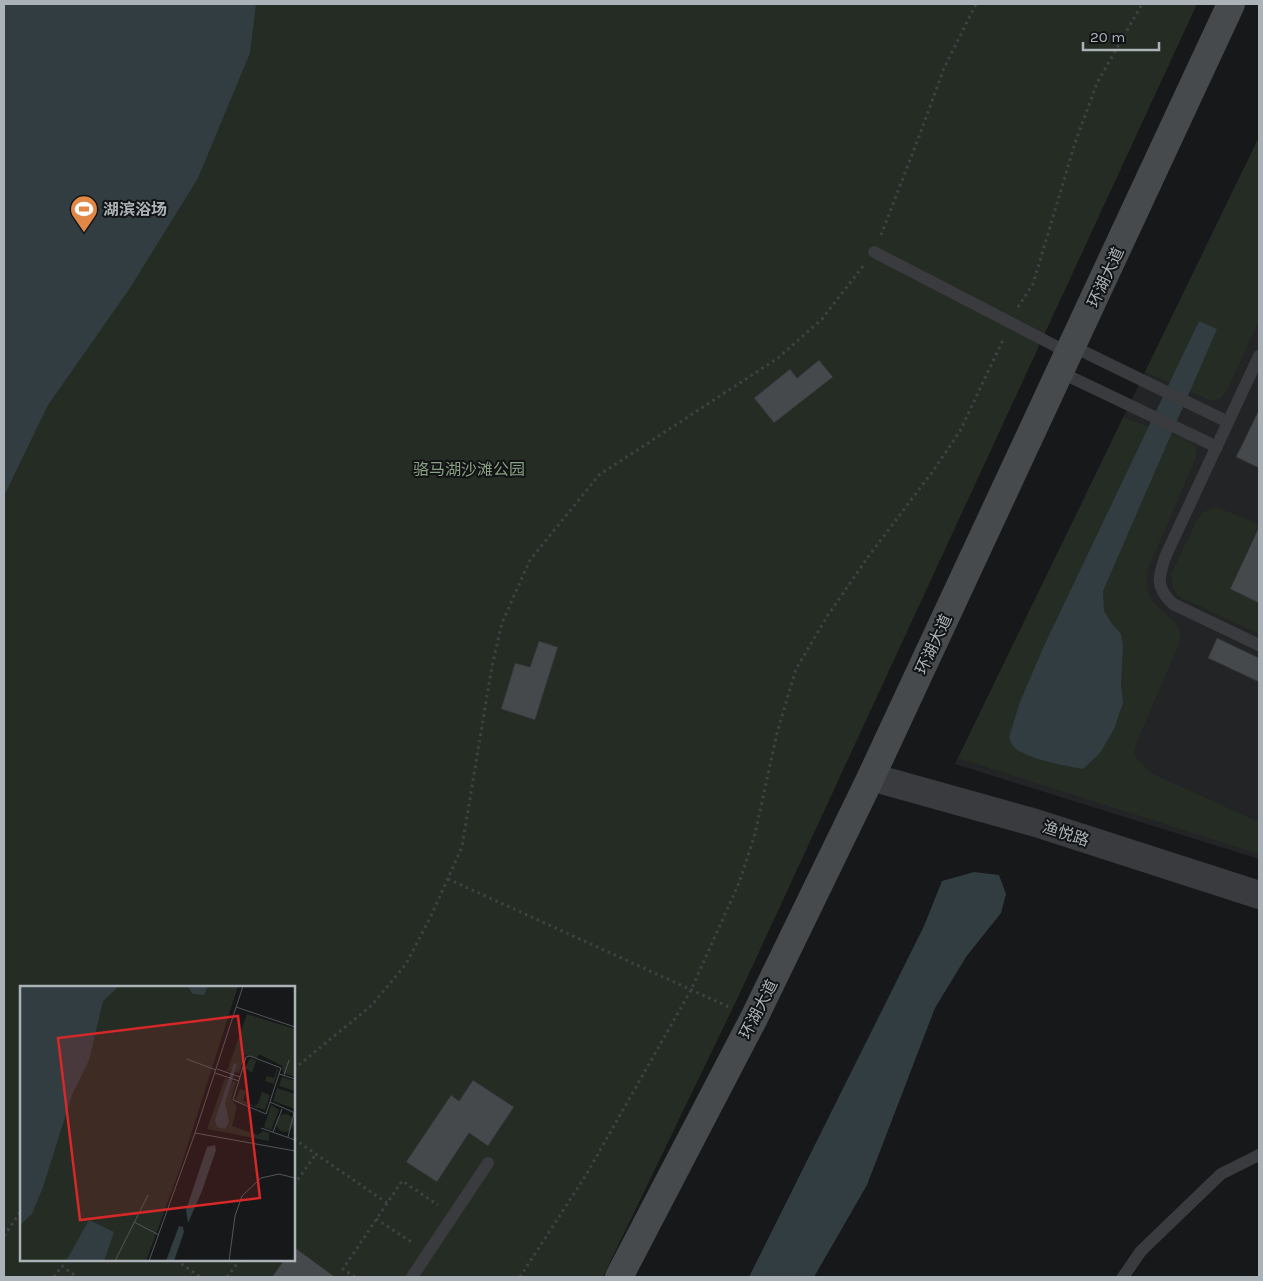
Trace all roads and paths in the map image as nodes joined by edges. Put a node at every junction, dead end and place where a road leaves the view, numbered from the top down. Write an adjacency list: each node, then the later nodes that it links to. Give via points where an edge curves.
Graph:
1 (976, 4): 4 (path, via 944,68)
2 (1142, 4): 5 (path, via 1097,83 1075,143 1033,284)
3 (1231, 4): 7 (main road, 环湖大道)
4 (874, 252): 5 (lane); 12 (path, via 822,319 778,358 599,475 530,560 502,623 462,847)
5 (1011, 323): 7 (lane); 14 (path, via 960,431 828,615 796,669 777,734 755,834 739,883)
6 (1259, 356): 8 (lane)
7 (1067, 357): 8 (lane); 9 (lane); 11 (main road, 环湖大道)
8 (1228, 422): 9 (lane)
9 (1216, 447): 10 (lane, via 1166,554 1159,579 1163,594 1173,604)
10 (1259, 645)
11 (871, 777): 13 (street, 渔悦路, via 1036,823); 15 (main road, 环湖大道)
12 (448, 879): 14 (path); 16 (path, via 406,964 372,1005)
13 (1259, 895)
14 (691, 990): 15 (path); 36 (path, via 586,1175)
15 (754, 1018): 37 (main road, 环湖大道)
16 (295, 1067)
17 (295, 1140): 18 (path)
18 (316, 1154): 21 (path); 22 (path)
19 (1259, 1155): 38 (lane, via 1221,1174 1141,1250)
20 (488, 1163): 24 (lane)
21 (295, 1184)
22 (387, 1203): 24 (path, via 402,1181); 25 (path)
23 (20, 1212): 26 (path)
24 (453, 1215): 27 (lane)
25 (376, 1219): 27 (path); 34 (path, via 343,1269)
26 (4, 1236)
27 (428, 1253): 35 (lane)
28 (177, 1261): 32 (path)
29 (239, 1261): 33 (path)
30 (54, 1277): 31 (path, via 62,1266)
31 (77, 1277)
32 (200, 1277)
33 (227, 1277)
34 (355, 1277)
35 (412, 1277)
36 (520, 1277)
37 (620, 1277)
38 (1123, 1277)

